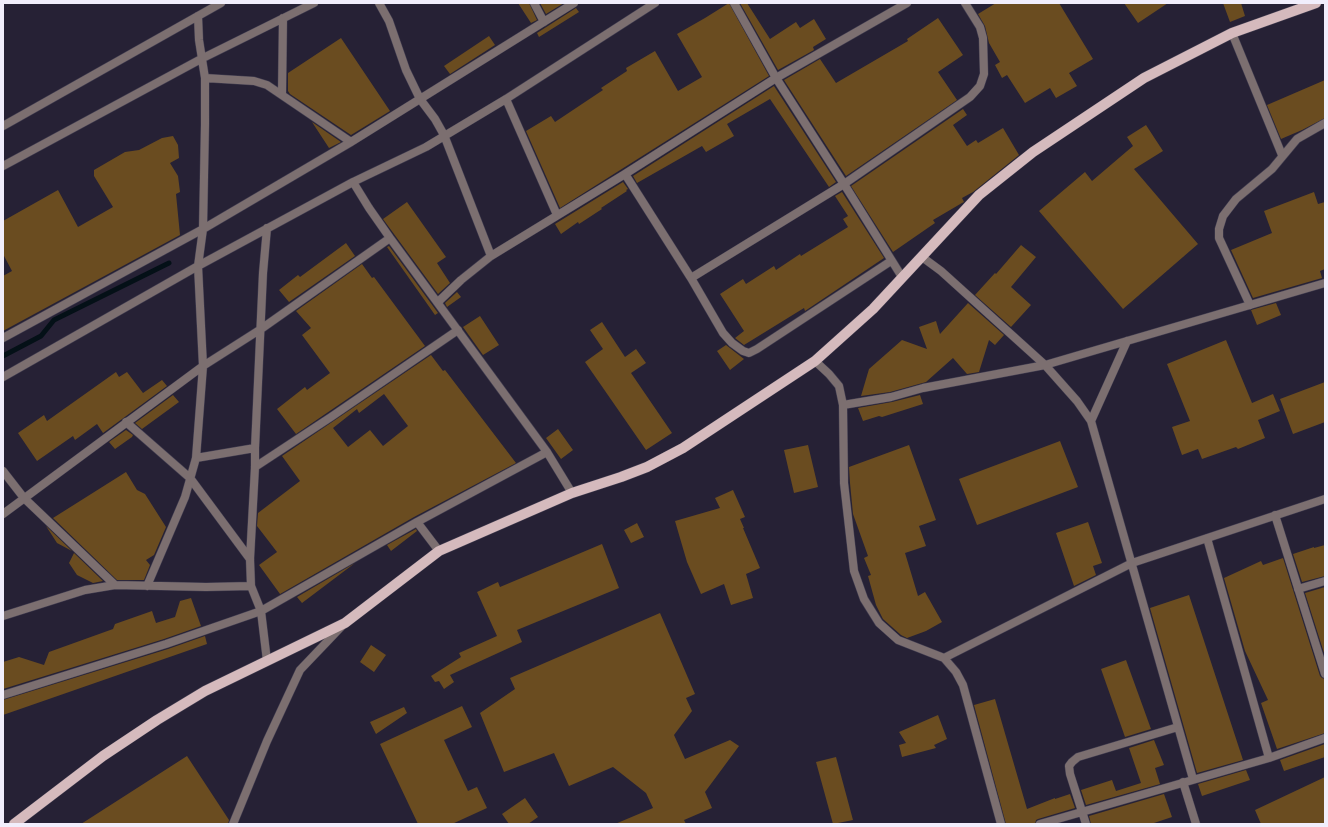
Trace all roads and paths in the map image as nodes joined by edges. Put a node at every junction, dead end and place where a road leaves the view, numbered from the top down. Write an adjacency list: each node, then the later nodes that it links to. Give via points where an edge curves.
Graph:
1 (221, 3): 11 (street)
2 (314, 3): 12 (street)
3 (379, 3): 19 (street, via 389,21 406,70)
4 (534, 3): 13 (street)
5 (574, 3): 13 (street)
6 (655, 3): 20 (street)
7 (734, 3): 17 (street)
8 (907, 3): 17 (street)
9 (964, 3): 29 (street, via 980,27 983,38 984,74 980,86 970,98)
10 (1316, 3): 14 (main road)
11 (198, 16): 15 (street); 22 (street)
12 (283, 18): 15 (street); 18 (street)
13 (544, 22): 19 (street)
14 (1232, 33): 25 (street); 35 (main road, via 1144,78 1033,152 980,195)
15 (201, 60): 16 (street); 26 (street)
16 (205, 78): 18 (street, via 254,81); 32 (street)
17 (776, 78): 27 (street); 29 (street)
18 (282, 94): 24 (street)
19 (420, 99): 23 (street); 24 (street)
20 (506, 99): 23 (street); 30 (street)
21 (1325, 123): 25 (street, via 1297,138)
22 (3, 126)
23 (444, 135): 28 (street, via 426,147); 34 (street)
24 (351, 142): 32 (street)
25 (1282, 156): 42 (street, via 1267,174 1236,199 1223,216 1218,229 1219,238)
26 (3, 166)
27 (625, 174): 30 (street); 39 (street)
28 (353, 182): 31 (street); 33 (street)
29 (844, 184): 36 (street); 39 (street)
30 (557, 215): 34 (street)
31 (267, 228): 37 (street); 43 (street)
32 (203, 229): 37 (street); 45 (street)
33 (390, 238): 41 (street); 43 (street)
34 (491, 256): 41 (street)
35 (922, 257): 38 (main road); 48 (street)
36 (891, 261): 38 (street); 39 (street, via 758,350 749,353 732,343 723,333)
37 (198, 266): 49 (street); 50 (street)
38 (902, 277): 47 (main road, via 872,309)
39 (691, 278)
40 (1325, 283): 42 (street)
41 (438, 302): 44 (street)
42 (1250, 305): 46 (street)
43 (261, 329): 49 (street); 54 (street)
44 (458, 330): 55 (street); 57 (street)
45 (3, 338)
46 (1127, 341): 48 (street); 52 (street)
47 (815, 361): 51 (street, via 838,386); 60 (main road, via 683,448 647,467)
48 (1046, 365): 51 (street); 52 (street)
49 (203, 366): 53 (street); 56 (street)
50 (3, 377)
51 (843, 405): 79 (street, via 844,483 854,571 864,599 879,623 898,640)
52 (1091, 421): 69 (street)
53 (126, 422): 59 (street); 61 (street)
54 (255, 448): 56 (street); 57 (street)
55 (547, 452): 60 (street); 65 (street)
56 (196, 458): 59 (street)
57 (255, 467): 68 (street)
58 (3, 471): 61 (street)
59 (190, 478): 68 (street); 72 (street, via 185,497)
60 (572, 493): 67 (main road)
61 (24, 498): 63 (street); 71 (street)
62 (1325, 499): 64 (street)
63 (3, 514)
64 (1275, 515): 66 (street); 74 (street)
65 (417, 522): 67 (street); 75 (street)
66 (1207, 538): 69 (street); 85 (street)
67 (439, 551): 77 (main road)
68 (250, 559): 73 (street)
69 (1132, 563): 79 (street); 83 (street)
70 (1325, 581): 74 (street)
71 (115, 585): 72 (street); 76 (street, via 85,590)
72 (148, 586): 73 (street)
73 (251, 586): 75 (street)
74 (1298, 589): 78 (street)
75 (261, 611): 80 (street); 82 (street)
76 (3, 616)
77 (345, 623): 80 (main road); 90 (street, via 300,670)
78 (1322, 653): 81 (street)
79 (944, 658): 91 (street, via 963,685)
80 (266, 661): 89 (main road, via 205,691 157,720 103,756)
81 (1325, 674)
82 (3, 695)
83 (1178, 727): 86 (street); 88 (street, via 1078,757 1072,762 1070,774)
84 (1325, 738): 85 (street)
85 (1269, 758): 86 (street)
86 (1193, 779): 87 (street)
87 (1183, 782): 88 (street); 94 (street)
88 (1082, 811): 92 (street); 93 (street)
89 (14, 824)
90 (233, 824)
91 (1001, 824)
92 (1040, 824)
93 (1086, 824)
94 (1196, 824)

